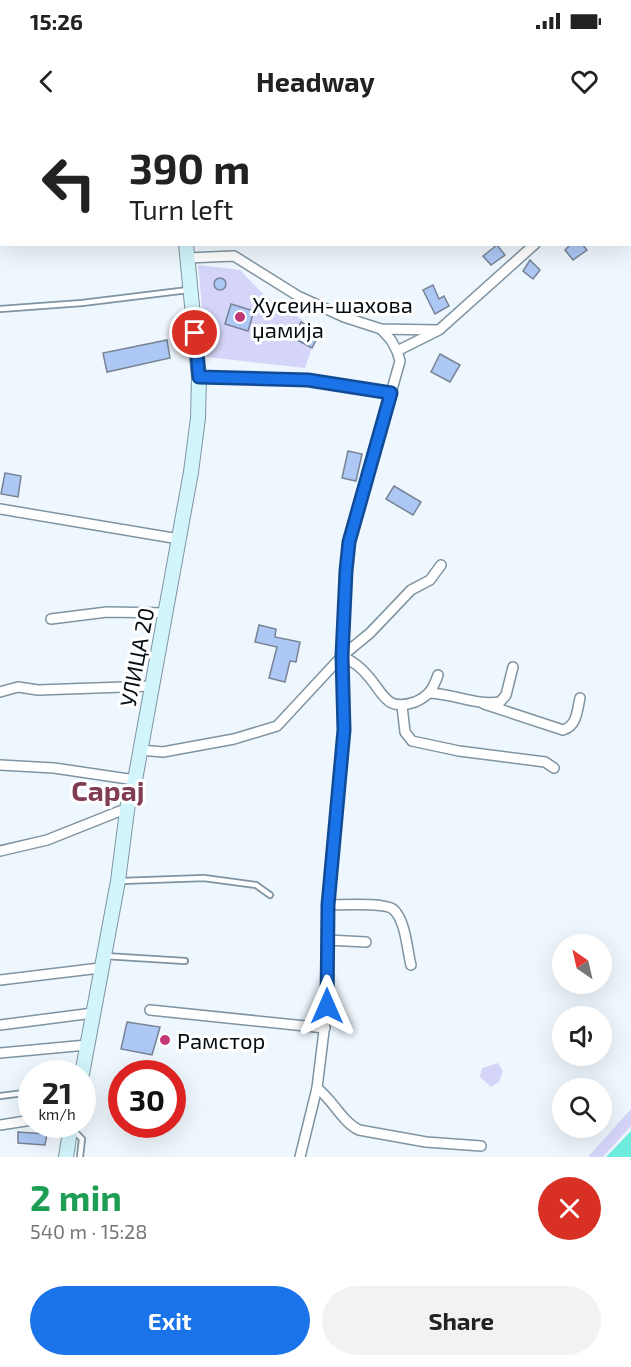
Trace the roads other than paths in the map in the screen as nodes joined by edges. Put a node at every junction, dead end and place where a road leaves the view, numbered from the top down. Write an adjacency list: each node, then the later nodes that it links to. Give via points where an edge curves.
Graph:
1 (231, 246): 4 (street)
2 (533, 246): 8 (street)
3 (187, 251): 4 (street); 5 (street, УЛИЦА 20)
4 (226, 255): 7 (street, via 242,259 298,296)
5 (191, 290): 6 (lane); 10 (street, УЛИЦА 20)
6 (0, 309)
7 (381, 329): 8 (street); 9 (street)
8 (440, 330): 9 (street)
9 (397, 351): 11 (street, via 400,361)
10 (199, 377): 11 (street, via 308,380); 13 (street, УЛИЦА 20, via 191,472)
11 (391, 393): 17 (street, via 349,542)
12 (0, 509): 13 (street)
13 (179, 539): 15 (street, УЛИЦА 20)
14 (441, 565): 17 (street, via 430,580 411,590)
15 (166, 613): 16 (street, via 107,612); 20 (street, УЛИЦА 20)
16 (51, 619)
17 (342, 656): 25 (street, via 368,675 385,699); 26 (street, via 274,728 163,752); 34 (street, via 344,730)
18 (513, 667): 24 (street, via 504,699)
19 (438, 675): 22 (street)
20 (152, 686): 21 (street, via 38,690 18,687); 26 (street, УЛИЦА 20)
21 (0, 692)
22 (430, 693): 24 (street); 25 (street)
23 (580, 698): 24 (street, via 575,720 563,730)
24 (484, 704)
25 (402, 706): 28 (street, via 405,732 412,741 545,762)
26 (140, 750): 29 (street, УЛИЦА 20)
27 (0, 765): 29 (street)
28 (554, 768)
29 (135, 780): 30 (street, УЛИЦА 20)
30 (128, 813): 31 (street, via 120,811 47,840); 32 (street, УЛИЦА 20)
31 (0, 851)
32 (118, 881): 33 (lane, via 204,878 256,885); 38 (street, УЛИЦА 20)
33 (270, 895)
34 (328, 905): 35 (street); 39 (street, via 393,909)
35 (327, 940): 36 (street); 44 (street)
36 (366, 942)
37 (185, 961): 38 (lane)
38 (101, 962): 40 (street); 42 (street, УЛИЦА 20)
39 (411, 965)
40 (0, 980)
41 (150, 1010): 44 (street)
42 (93, 1013): 43 (street); 45 (street, УЛИЦА 20)
43 (0, 1025)
44 (325, 1028): 48 (street)
45 (87, 1045): 46 (street); 47 (street, УЛИЦА 20)
46 (0, 1053)
47 (84, 1060)
48 (317, 1088): 55 (street, via 359,1130 426,1142); 58 (street)
49 (18, 1094): 50 (lane)
50 (0, 1096)
51 (18, 1122): 52 (street)
52 (0, 1125)
53 (69, 1138): 56 (street)
54 (81, 1138): 57 (lane)
55 (481, 1146)
56 (66, 1157)
57 (80, 1157)
58 (300, 1157)

